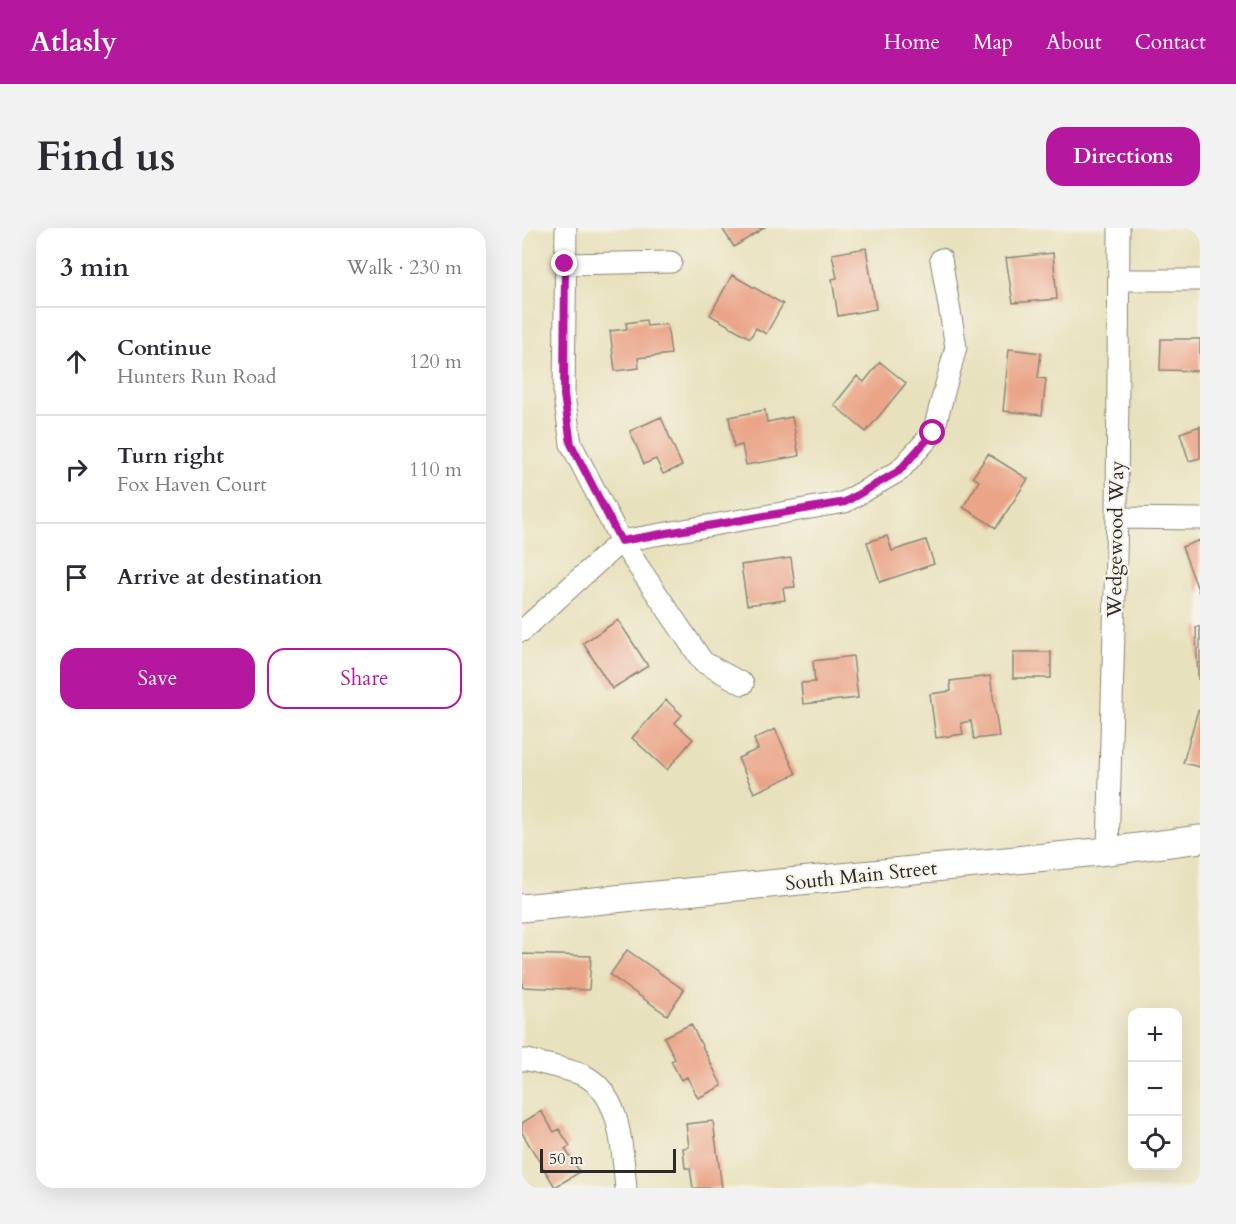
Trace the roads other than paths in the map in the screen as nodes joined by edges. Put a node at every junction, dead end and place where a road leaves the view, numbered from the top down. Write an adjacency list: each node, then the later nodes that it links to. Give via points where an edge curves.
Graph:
1 (566, 228): 5 (street)
2 (1119, 228): 6 (street, Wedgewood Way)
3 (941, 259): 10 (street, via 956,346 933,433 899,471 845,502)
4 (671, 262): 5 (street)
5 (565, 264): 10 (street, via 564,395 571,444)
6 (1119, 280): 7 (street); 8 (street, Wedgewood Way)
7 (1200, 280)
8 (1117, 518): 9 (street); 14 (street, Wedgewood Way)
9 (1200, 519)
10 (621, 541): 11 (street); 12 (street, via 703,662)
11 (522, 631)
12 (743, 684)
13 (1200, 839): 14 (street, South Main Street)
14 (1108, 851): 15 (street, South Main Street)
15 (522, 908)
16 (522, 1060): 17 (street, via 584,1076 602,1090 619,1124)
17 (626, 1188)

